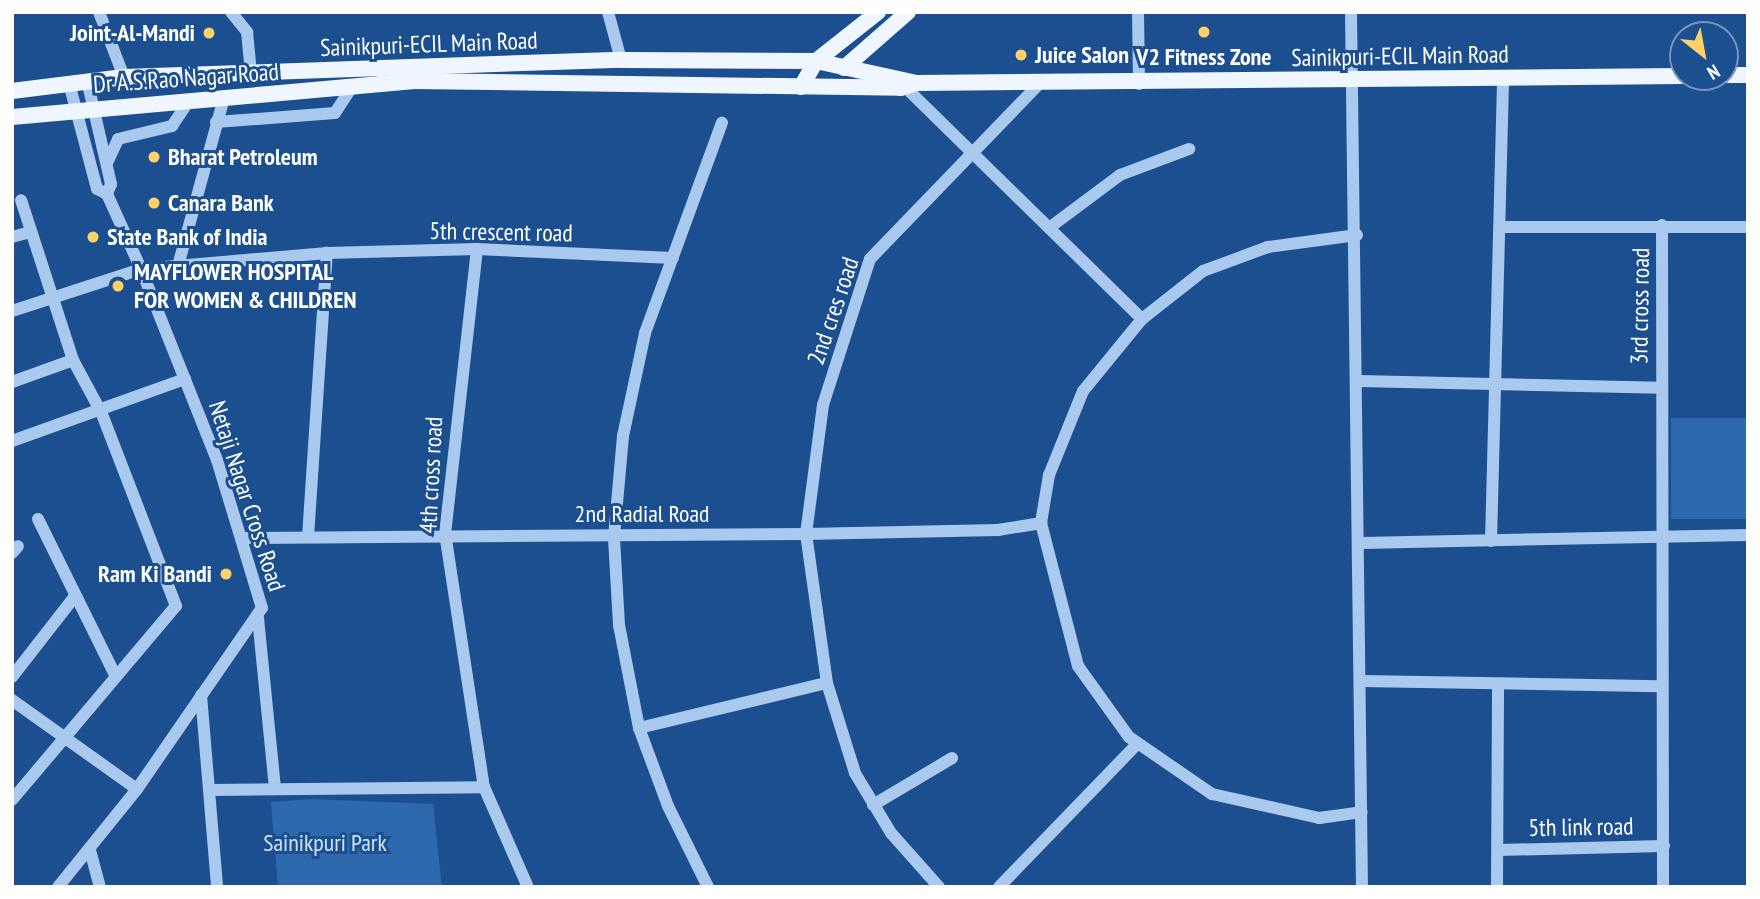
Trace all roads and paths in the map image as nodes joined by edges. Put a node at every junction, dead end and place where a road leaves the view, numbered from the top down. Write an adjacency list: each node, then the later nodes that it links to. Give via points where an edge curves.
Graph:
1 (99, 12): 14 (street)
2 (231, 12): 12 (street, via 247,32)
3 (608, 12): 9 (street)
4 (878, 12): 10 (main road)
5 (908, 12): 8 (main road)
6 (1138, 12): 20 (street)
7 (1351, 12): 16 (street)
8 (877, 39): 11 (main road); 18 (main road, via 878,57)
9 (621, 60): 10 (main road, Sainikpuri-ECIL Main Road); 12 (main road, Sainikpuri-ECIL Main Road)
10 (816, 61): 11 (main road, Sainikpuri-ECIL Main Road); 23 (main road)
11 (847, 65): 18 (main road, Sainikpuri-ECIL Main Road); 21 (main road)
12 (251, 73): 14 (main road, Sainikpuri-ECIL Main Road)
13 (1669, 76): 15 (main road, Sainikpuri-ECIL Main Road)
14 (124, 78): 17 (main road, Sainikpuri-ECIL Main Road)
15 (1503, 78): 16 (main road, Sainikpuri-ECIL Main Road); 39 (street)
16 (1356, 79): 20 (main road, Sainikpuri-ECIL Main Road); 43 (street)
17 (87, 80): 19 (main road, Sainikpuri-ECIL Main Road); 28 (street, Netaji Nagar Cross Road)
18 (905, 82): 21 (main road, Sainikpuri-ECIL Main Road); 22 (main road, Sainikpuri-ECIL Main Road); 34 (street)
19 (69, 83): 25 (main road, Sainikpuri-ECIL Main Road); 29 (street, Netaji Nagar Cross Road)
20 (1139, 83): 22 (main road, Sainikpuri-ECIL Main Road)
21 (825, 86): 23 (main road, Dr A.S.Rao Nagar Road)
22 (1037, 86): 34 (street, 2nd cres road)
23 (801, 87): 24 (main road, Dr A.S.Rao Nagar Road, via 414,81)
24 (351, 88): 26 (main road, Dr A.S.Rao Nagar Road); 31 (street, via 335,113)
25 (12, 91)
26 (224, 98): 27 (main road, Dr A.S.Rao Nagar Road); 31 (street)
27 (188, 102): 28 (main road, Dr A.S.Rao Nagar Road); 35 (street, via 172,125 118,139)
28 (93, 108): 29 (main road, Dr A.S.Rao Nagar Road); 35 (street, Netaji Nagar Cross Road)
29 (73, 109): 30 (main road, Dr A.S.Rao Nagar Road); 36 (street, Netaji Nagar Cross Road, via 97,189)
30 (12, 117)
31 (216, 121): 48 (street)
32 (722, 124): 47 (street)
33 (1189, 149): 41 (street, via 1120,175)
34 (970, 154): 41 (street); 64 (street, 2nd cres road, via 870,259 823,405)
35 (107, 164): 36 (street, Netaji Nagar Cross Road)
36 (107, 194): 49 (street, Netaji Nagar Cross Road)
37 (21, 200): 42 (street)
38 (1662, 225): 39 (street); 40 (street); 58 (street, 3rd cross road)
39 (1503, 227): 57 (street)
40 (1748, 227)
41 (1049, 228): 52 (street)
42 (31, 232): 44 (street); 50 (street)
43 (1357, 235): 52 (street, via 1268,247 1203,271); 55 (street)
44 (12, 237)
45 (477, 249): 46 (street, 5th crescent road); 47 (street, 5th crescent road); 63 (street, 4th cross road)
46 (327, 253): 48 (street, 5th crescent road); 66 (street)
47 (673, 258): 67 (street, via 632,385)
48 (178, 266): 49 (street, 5th crescent road)
49 (141, 269): 50 (street, 5th crescent road); 54 (street, Netaji Nagar Cross Road)
50 (51, 298): 51 (street, 5th crescent road); 53 (street)
51 (12, 311)
52 (1142, 319): 62 (street, via 1083,391 1049,475)
53 (73, 360): 56 (street); 59 (street)
54 (185, 379): 59 (street); 68 (street, Netaji Nagar Cross Road)
55 (1359, 381): 57 (street); 71 (street)
56 (12, 382)
57 (1494, 383): 58 (street); 70 (street)
58 (1660, 388): 69 (street, 3rd cross road)
59 (101, 412): 60 (street); 74 (street, via 176,606)
60 (12, 441)
61 (38, 519): 72 (street)
62 (1041, 523): 64 (street, 2nd Radial Road, via 998,530); 84 (street, via 1077,666)
63 (445, 533): 66 (street, 2nd Radial Road); 67 (street, 2nd Radial Road); 87 (street, 4th cross road)
64 (806, 534): 67 (street, 2nd Radial Road); 77 (street, 2nd cres road)
65 (1748, 535): 69 (street)
66 (309, 537): 68 (street, 2nd Radial Road)
67 (614, 537): 82 (street, via 619,625)
68 (242, 538): 73 (street, Netaji Nagar Cross Road, via 262,598)
69 (1661, 538): 70 (street); 79 (street, 3rd cross road)
70 (1491, 541): 71 (street)
71 (1362, 543): 76 (street)
72 (75, 596): 74 (street); 75 (street)
73 (258, 618): 80 (street, Netaji Nagar Cross Road); 86 (street)
74 (115, 675): 83 (street)
75 (12, 677)
76 (1362, 681): 78 (street); 92 (street)
77 (827, 682): 82 (street); 91 (street, 2nd cres road, via 847,751)
78 (1499, 684): 79 (street); 95 (street)
79 (1659, 686): 93 (street, 3rd cross road)
80 (201, 695): 88 (street, Netaji Nagar Cross Road); 89 (street)
81 (12, 700): 83 (street)
82 (639, 728): 100 (street, via 668,806)
83 (62, 741): 88 (street); 90 (street)
84 (1137, 744): 92 (street, via 1212,794 1319,818); 102 (street)
85 (951, 758): 91 (street)
86 (275, 787): 87 (street); 89 (street)
87 (484, 787): 99 (street, 4th cross road)
88 (137, 789): 94 (street, Netaji Nagar Cross Road)
89 (210, 790): 98 (street)
90 (12, 800)
91 (873, 805): 101 (street, 2nd cres road)
92 (1362, 812): 103 (street)
93 (1664, 846): 95 (street, 5th link road); 105 (street, 3rd cross road)
94 (90, 850): 96 (street, Netaji Nagar Cross Road); 97 (street)
95 (1499, 850): 104 (street)
96 (58, 887)
97 (100, 887)
98 (217, 887)
99 (528, 887)
100 (708, 887)
101 (939, 887)
102 (999, 887)
103 (1362, 887)
104 (1497, 887)
105 (1664, 887)

